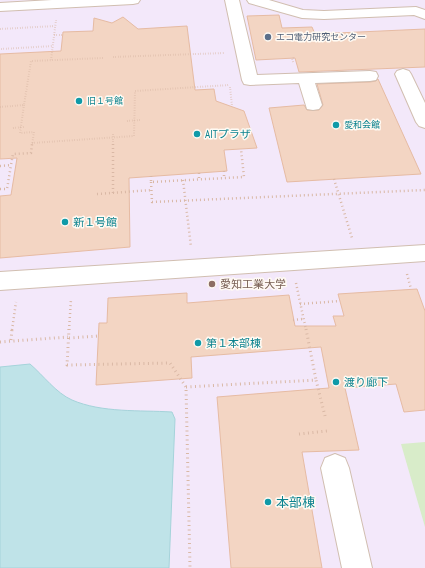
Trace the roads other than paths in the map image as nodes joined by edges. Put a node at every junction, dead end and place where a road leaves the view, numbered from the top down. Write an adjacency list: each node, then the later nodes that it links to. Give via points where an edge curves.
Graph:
1 (133, 0): 4 (lane, via 101,9 58,4)
2 (232, 0): 8 (lane, via 250,80)
3 (254, 0): 5 (lane, via 302,14 416,11)
4 (0, 7)
5 (425, 14)
6 (403, 74): 9 (lane)
7 (370, 76): 8 (lane, via 347,83)
8 (306, 78): 10 (lane)
9 (420, 100): 11 (lane)
10 (313, 105)
11 (425, 122)
12 (425, 253): 13 (lane)
13 (9, 280)
14 (336, 468): 15 (lane)
15 (357, 568)

